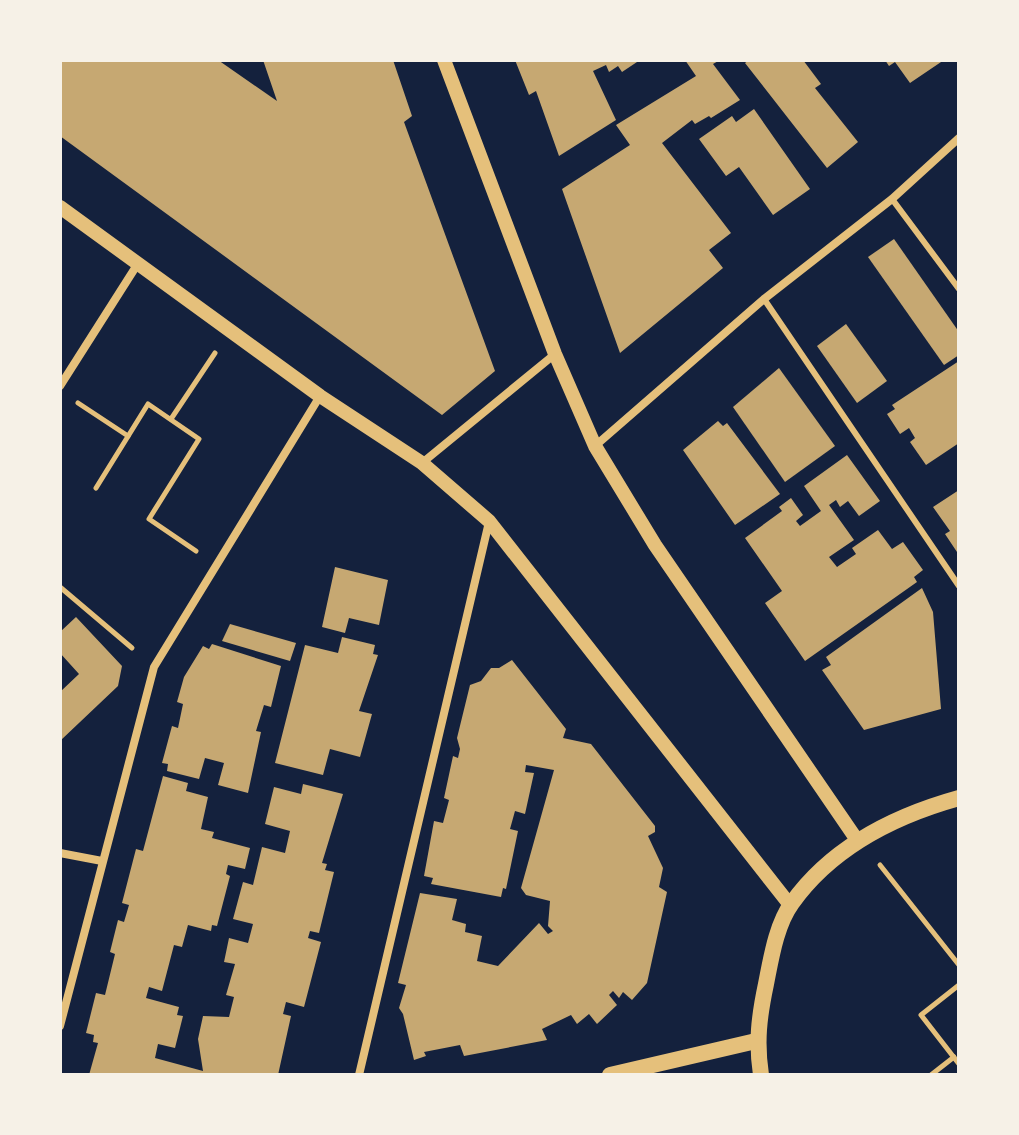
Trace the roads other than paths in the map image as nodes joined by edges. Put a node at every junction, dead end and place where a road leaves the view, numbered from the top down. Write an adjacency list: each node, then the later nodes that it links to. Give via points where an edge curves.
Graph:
1 (444, 60): 8 (street)
2 (959, 138): 3 (street)
3 (892, 199): 6 (lane); 7 (street)
4 (60, 207): 5 (street)
5 (137, 265): 9 (street); 10 (street)
6 (959, 289)
7 (764, 299): 11 (street); 14 (lane)
8 (555, 354): 11 (street); 12 (street)
9 (60, 386)
10 (320, 396): 12 (street); 18 (street, via 154,667)
11 (595, 446): 16 (street, via 655,545)
12 (422, 463): 13 (street)
13 (489, 521): 19 (street); 22 (street)
14 (959, 586)
15 (959, 798): 16 (main road, via 914,810)
16 (857, 840): 19 (main road, via 829,861)
17 (60, 853): 18 (street)
18 (102, 861): 20 (street)
19 (790, 905): 21 (main road, via 769,968)
20 (60, 1026)
21 (756, 1041): 23 (main road); 24 (main road)
22 (359, 1075)
23 (610, 1075)
24 (761, 1075)

